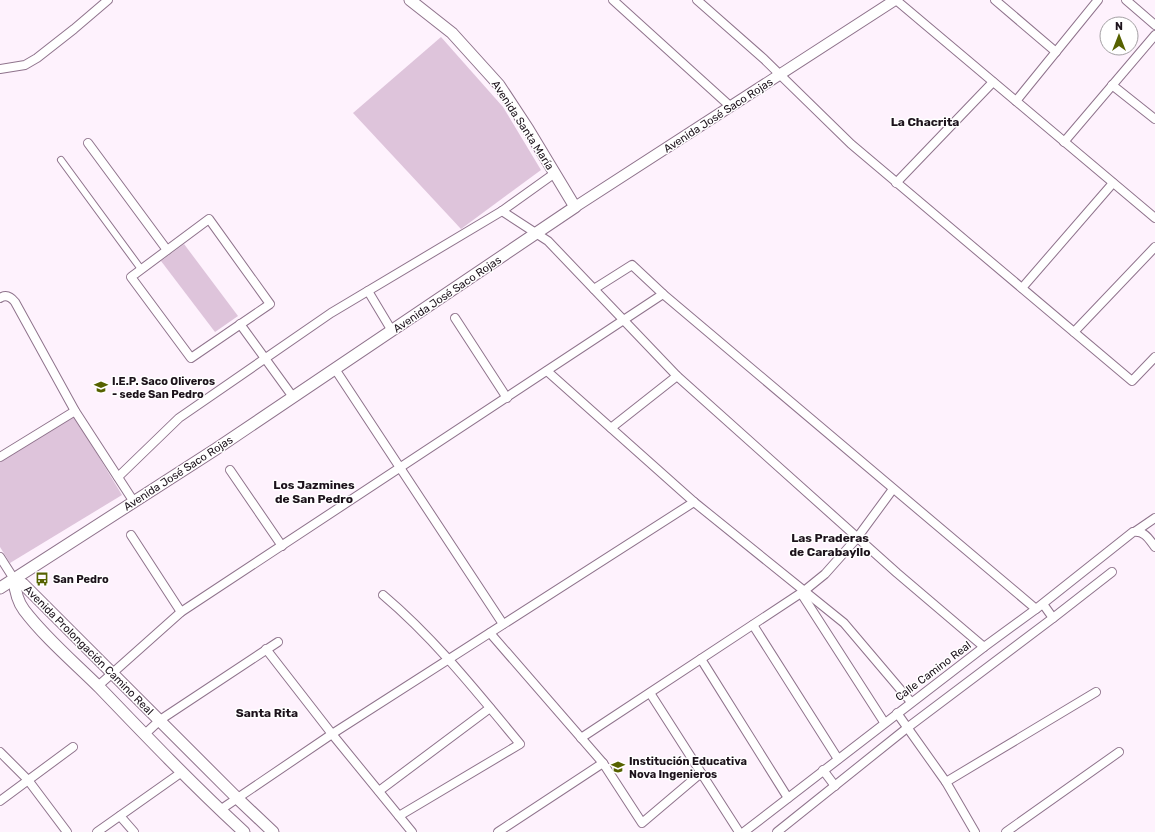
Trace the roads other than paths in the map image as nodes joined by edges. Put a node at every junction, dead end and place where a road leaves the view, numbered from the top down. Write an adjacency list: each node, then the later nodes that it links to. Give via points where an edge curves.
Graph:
1 (108, 0): 12 (street, via 37,58 25,65)
2 (410, 0): 22 (main road, Avenida Santa María, via 452,33 499,85)
3 (613, 0): 17 (street)
4 (697, 0): 13 (street)
5 (896, 0): 13 (street, Avenida José Saco Rojas); 14 (street)
6 (994, 0): 11 (street)
7 (1098, 0): 11 (street)
8 (1126, 0): 9 (street)
9 (1155, 25)
10 (1155, 35): 15 (street)
11 (1056, 52): 16 (street)
12 (0, 69)
13 (780, 75): 17 (street, Avenida José Saco Rojas); 23 (street, via 851,144)
14 (993, 82): 16 (street); 23 (street)
15 (1112, 85): 18 (street); 19 (street)
16 (1016, 101): 19 (street)
17 (731, 106): 25 (street, Avenida José Saco Rojas)
18 (1155, 119)
19 (1064, 142): 24 (street)
20 (88, 143): 30 (street)
21 (62, 160): 31 (street)
22 (555, 173): 25 (main road, Avenida Santa María); 26 (street)
23 (896, 183): 32 (street)
24 (1113, 183): 27 (street); 32 (street)
25 (575, 208): 28 (main road, Avenida José Saco Rojas)
26 (502, 211): 28 (street); 34 (street)
27 (1155, 218)
28 (536, 234): 33 (street, via 548,241); 40 (main road, Avenida José Saco Rojas)
29 (1155, 247): 41 (street)
30 (167, 250): 31 (street); 39 (street, via 209,219 270,304)
31 (141, 269): 39 (street, via 131,277 191,358)
32 (1022, 288): 41 (street)
33 (594, 289): 35 (street, via 632,265); 38 (street)
34 (368, 291): 40 (street); 43 (street, via 331,313)
35 (663, 294): 38 (street); 55 (street)
36 (0, 298): 49 (street, via 9,296 15,302)
37 (455, 318): 48 (street)
38 (624, 321): 45 (street); 46 (street)
39 (240, 324): 43 (street)
40 (392, 331): 44 (main road, Avenida José Saco Rojas)
41 (1074, 332): 42 (street, via 1132,381)
42 (1155, 357)
43 (265, 359): 47 (street); 54 (street, via 179,418)
44 (335, 369): 47 (main road, Avenida José Saco Rojas); 52 (street)
45 (547, 371): 48 (street); 50 (street)
46 (677, 376): 50 (street); 61 (street)
47 (293, 397): 56 (main road, Avenida José Saco Rojas)
48 (507, 398): 52 (street)
49 (75, 411): 51 (street); 54 (street)
50 (611, 428): 57 (street)
51 (0, 457)
52 (401, 468): 62 (street); 74 (street)
53 (230, 470): 62 (street)
54 (118, 477): 56 (street)
55 (893, 489): 61 (street); 71 (street)
56 (134, 502): 66 (main road, Avenida José Saco Rojas)
57 (694, 502): 68 (street); 74 (street)
58 (1155, 518): 59 (street, Calle Camino Real)
59 (1137, 531): 63 (street, via 1144,534); 70 (street, Calle Camino Real)
60 (131, 535): 72 (street)
61 (857, 538): 68 (street, via 825,574); 78 (street)
62 (282, 546): 72 (street)
63 (1155, 546)
64 (0, 557): 66 (street)
65 (1112, 572): 73 (street)
66 (14, 579): 67 (main road, Avenida José Saco Rojas); 82 (main road, Avenida Prolongación Camino Real, via 23,584); 83 (main road, Avenida Prolongación Camino Real, via 16,595 24,609 46,635)
67 (0, 588)
68 (802, 592): 75 (street); 86 (street, via 844,623); 90 (street)
69 (382, 595): 80 (street, via 407,615)
70 (1043, 604): 71 (street, Calle Camino Real); 73 (street)
71 (1036, 609): 78 (street, Calle Camino Real)
72 (181, 612): 82 (street)
73 (1053, 618): 91 (street)
74 (503, 624): 76 (street)
75 (753, 624): 81 (street); 98 (street)
76 (490, 633): 80 (street); 94 (street)
77 (278, 642): 79 (street)
78 (984, 647): 86 (street, Calle Camino Real)
79 (266, 649): 89 (street); 93 (street)
80 (449, 659): 87 (street); 93 (street)
81 (701, 659): 85 (street); 108 (street)
82 (112, 673): 83 (street); 89 (main road, Avenida Prolongación Camino Real)
83 (98, 686): 92 (main road, Avenida Prolongación Camino Real)
84 (1096, 692): 104 (street)
85 (650, 693): 94 (street); 102 (street)
86 (911, 702): 88 (street, Calle Camino Real)
87 (490, 708): 106 (street); 112 (street, via 520,744)
88 (897, 713): 90 (street, Calle Camino Real); 91 (street)
89 (160, 720): 92 (street); 107 (main road, Avenida Prolongación Camino Real)
90 (884, 722): 98 (street, Calle Camino Real)
91 (908, 728): 104 (street); 105 (street)
92 (145, 734): 101 (main road, Avenida Prolongación Camino Real)
93 (332, 734): 106 (street); 107 (street)
94 (581, 738): 99 (street)
95 (73, 748): 103 (street)
96 (0, 752): 103 (street)
97 (1119, 752): 124 (street)
98 (838, 759): 100 (street, Calle Camino Real)
99 (603, 763): 102 (street, via 642,823); 119 (street)
100 (823, 770): 105 (street); 108 (street, Calle Camino Real)
101 (182, 772): 110 (main road, Avenida Prolongación Camino Real); 111 (street)
102 (701, 773): 120 (street)
103 (28, 780): 109 (street); 113 (street)
104 (946, 782): 123 (street)
105 (835, 786): 122 (street)
106 (379, 791): 112 (street)
107 (237, 798): 110 (street); 117 (main road, Avenida Prolongación Camino Real)
108 (788, 798): 121 (street, Calle Camino Real)
109 (0, 801)
110 (220, 810): 116 (main road, Avenida Prolongación Camino Real)
111 (120, 816): 114 (street); 115 (street)
112 (399, 816): 118 (street)
113 (67, 832)
114 (97, 832)
115 (134, 832)
116 (244, 832)
117 (273, 832)
118 (412, 832)
119 (498, 832)
120 (739, 832)
121 (744, 832)
122 (777, 832)
123 (975, 832)
124 (1006, 832)

